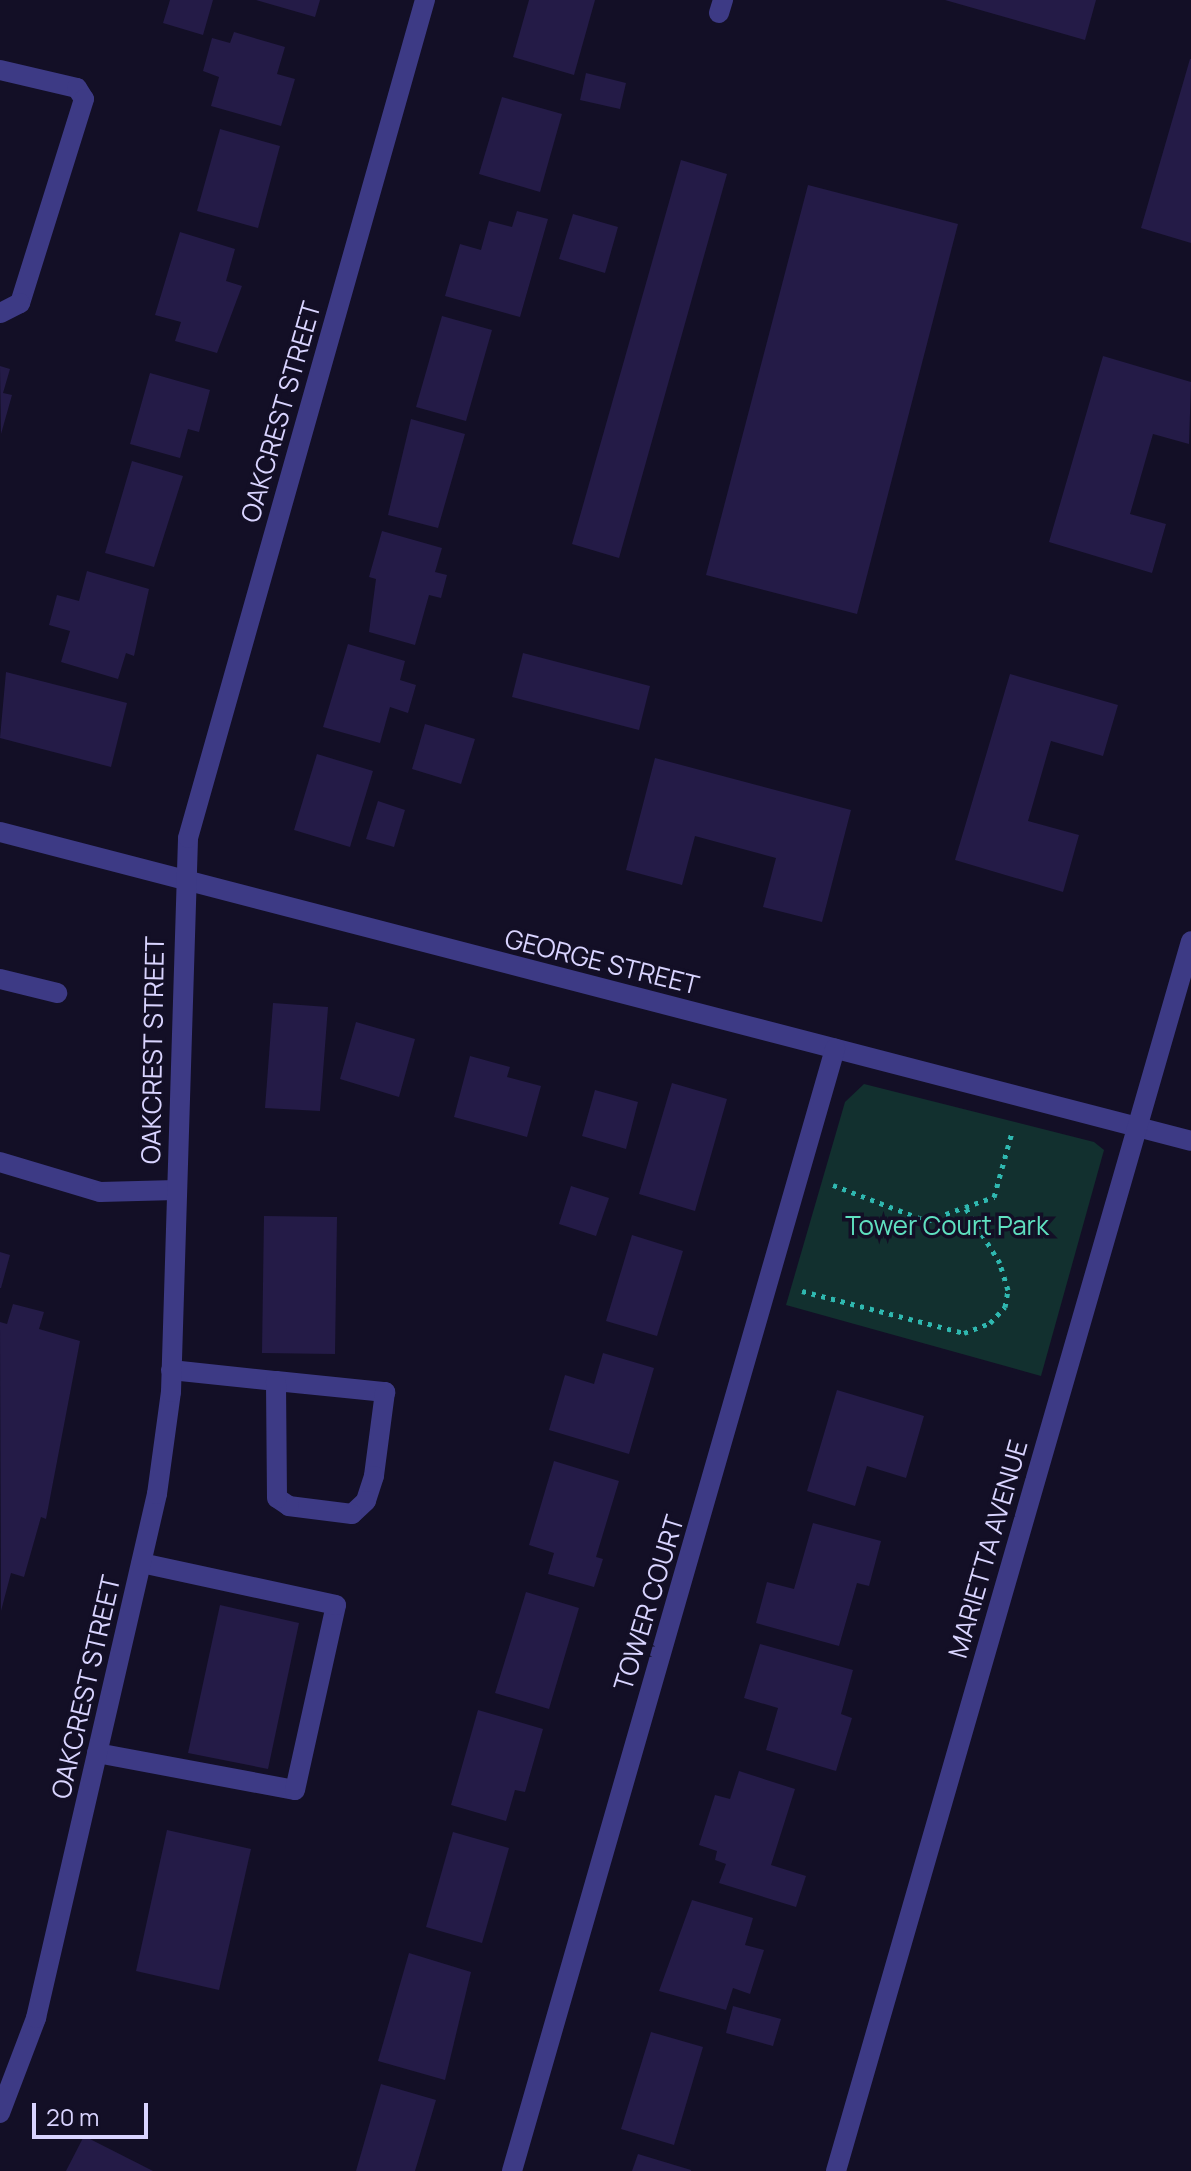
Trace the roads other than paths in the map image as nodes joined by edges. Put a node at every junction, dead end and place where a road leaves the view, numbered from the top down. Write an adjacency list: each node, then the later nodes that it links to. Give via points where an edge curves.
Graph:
1 (425, 0): 5 (street, OAKCREST STREET, via 190,832)
2 (0, 70): 3 (street, via 77,88 84,99 20,303)
3 (0, 313)
4 (0, 832): 5 (street, GEORGE STREET)
5 (185, 880): 9 (street, GEORGE STREET); 13 (street, OAKCREST STREET)
6 (1191, 941): 10 (street, MARIETTA AVENUE)
7 (0, 979): 8 (street)
8 (57, 993)
9 (835, 1049): 10 (street, GEORGE STREET); 19 (street, TOWER COURT)
10 (1137, 1127): 11 (street, GEORGE STREET); 20 (street, MARIETTA AVENUE)
11 (1191, 1141)
12 (0, 1162): 13 (street, via 100,1192)
13 (176, 1190): 14 (street, OAKCREST STREET)
14 (171, 1370): 15 (street); 16 (street, OAKCREST STREET, via 157,1494)
15 (276, 1381): 15 (street, via 385,1392 374,1476 366,1501 352,1514 289,1506 277,1498)
16 (141, 1563): 17 (street, OAKCREST STREET); 17 (street, via 336,1605 299,1774 295,1790)
17 (97, 1753): 18 (street, OAKCREST STREET, via 36,2018)
18 (0, 2113)
19 (512, 2171)
20 (836, 2171)

